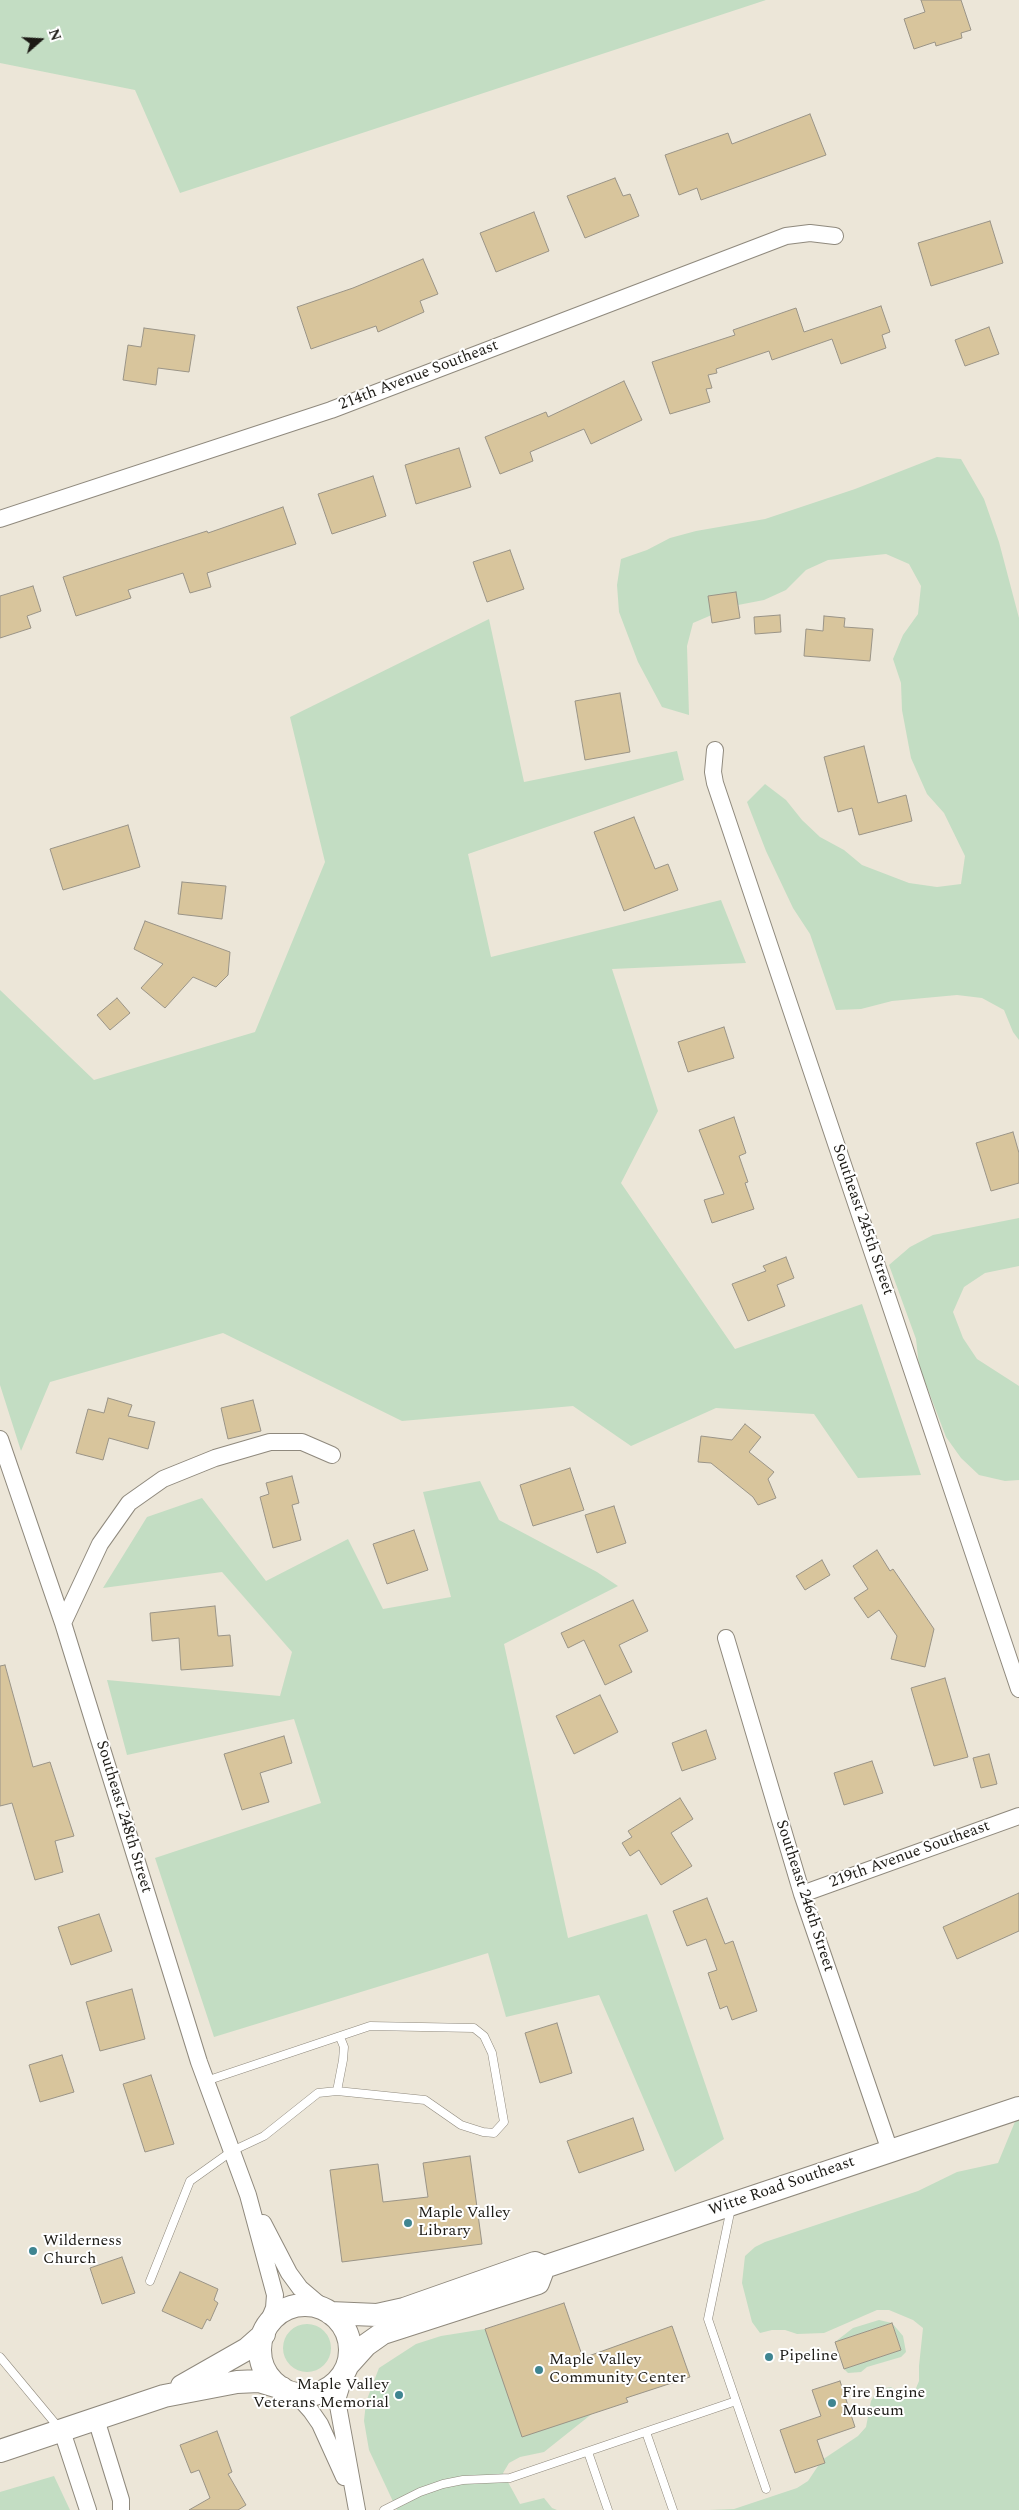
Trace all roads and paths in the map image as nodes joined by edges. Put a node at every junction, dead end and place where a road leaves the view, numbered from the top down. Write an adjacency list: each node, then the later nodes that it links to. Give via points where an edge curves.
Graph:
1 (835, 236): 2 (street, 214th Avenue Southeast, via 810,233 786,236 331,410)
2 (0, 519)
3 (715, 750): 8 (street, Southeast 245th Street, via 715,783)
4 (0, 1439): 6 (street, Southeast 248th Street)
5 (332, 1454): 6 (street, via 302,1442 270,1442 163,1478 129,1503 100,1544)
6 (63, 1623): 12 (street, Southeast 248th Street)
7 (726, 1638): 10 (street, Southeast 246th Street)
8 (1019, 1689)
9 (1019, 1816): 10 (street, 219th Avenue Southeast)
10 (802, 1894): 16 (street, Southeast 246th Street)
11 (340, 2038): 12 (lane); 13 (lane, via 344,2047); 13 (lane, via 370,2026 474,2028 484,2036 492,2053 504,2122 494,2133 482,2132 461,2125 425,2100)
12 (206, 2081): 15 (street, Southeast 248th Street)
13 (337, 2090): 15 (lane, via 318,2093 264,2136)
14 (1019, 2108): 16 (street, Witte Road Southeast)
15 (232, 2151): 17 (street, Southeast 248th Street); 20 (lane, via 190,2181)
16 (890, 2151): 18 (street, Witte Road Southeast)
17 (248, 2195): 21 (street, Southeast 248th Street, via 289,2273 300,2288); 22 (street, Southeast 248th Street, via 275,2296)
18 (732, 2204): 19 (street, Witte Road Southeast); 27 (lane, via 708,2318)
19 (544, 2267): 21 (street, Witte Road Southeast, via 534,2263 404,2309 377,2315); 24 (street, via 538,2283 383,2333 366,2345)
20 (150, 2281)
21 (328, 2312): 22 (street, via 306,2305 296,2306 277,2315); 24 (street, via 343,2326 348,2336)
22 (264, 2333): 25 (street, via 260,2345 261,2359 266,2372); 26 (street, via 246,2349)
23 (0, 2356): 29 (lane)
24 (347, 2366): 25 (street, via 328,2390 300,2395); 34 (street, via 337,2400)
25 (284, 2390): 26 (street, via 259,2381 237,2382); 34 (street, via 303,2402 320,2424)
26 (164, 2396): 28 (street)
27 (736, 2400): 30 (lane); 33 (lane)
28 (96, 2419): 29 (street); 36 (street, via 122,2500)
29 (62, 2431): 31 (street); 35 (street)
30 (646, 2432): 32 (lane); 39 (lane)
31 (0, 2450)
32 (588, 2452): 37 (lane, via 510,2478 443,2484); 38 (lane)
33 (766, 2489)
34 (356, 2505)
35 (88, 2510)
36 (121, 2510)
37 (384, 2510)
38 (608, 2510)
39 (672, 2510)

